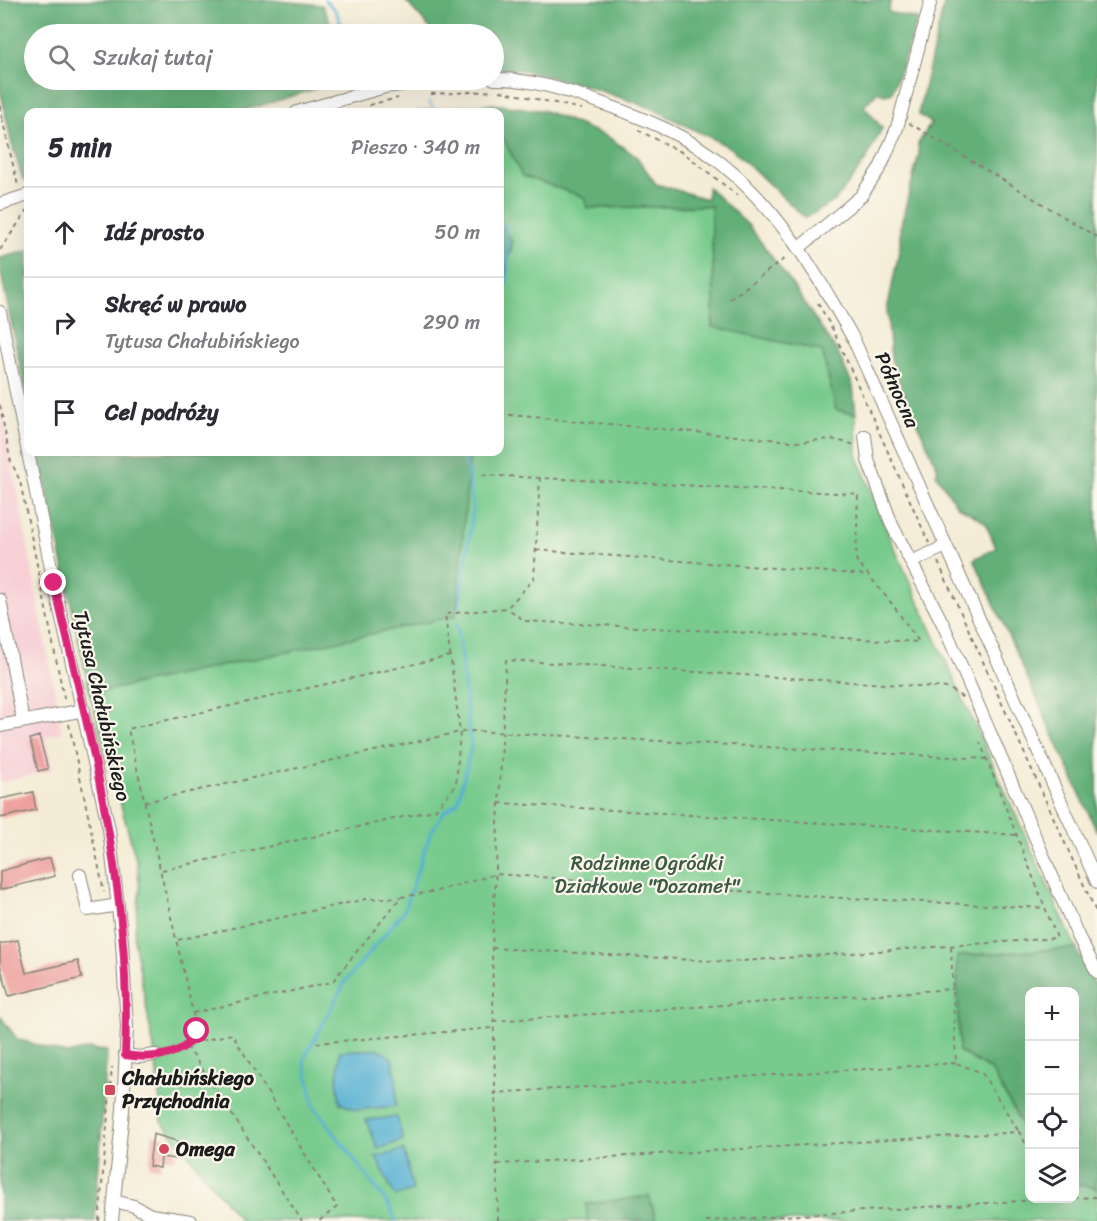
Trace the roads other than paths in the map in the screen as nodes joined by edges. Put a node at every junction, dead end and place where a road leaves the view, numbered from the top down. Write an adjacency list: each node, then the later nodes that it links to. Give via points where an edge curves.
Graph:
1 (931, 0): 7 (street, via 899,117 881,165 861,196)
2 (504, 81): 7 (street, Północna, via 570,91 646,120 689,142 722,164 764,204)
3 (374, 90): 4 (street)
4 (311, 108)
5 (24, 196): 6 (street)
6 (0, 204)
7 (794, 251): 13 (street, Północna, via 853,338)
8 (0, 312): 9 (street, Tytusa Chałubińskiego)
9 (5, 364): 11 (street, Tytusa Chałubińskiego)
10 (865, 436): 14 (street, via 892,525)
11 (24, 449)
12 (26, 456): 17 (street, Tytusa Chałubińskiego)
13 (946, 546): 14 (street); 21 (street, Północna)
14 (911, 562): 23 (street, via 944,624)
15 (0, 600): 16 (street)
16 (5, 653): 18 (street)
17 (84, 710): 18 (street); 22 (street, Tytusa Chałubińskiego, via 104,800)
18 (23, 721): 19 (street)
19 (0, 726)
20 (80, 875): 22 (street, via 88,910)
21 (1097, 882)
22 (112, 906): 25 (street, Tytusa Chałubińskiego, via 126,986)
23 (1097, 972)
24 (155, 1055): 25 (street)
25 (119, 1056): 26 (street, Tytusa Chałubińskiego)
26 (114, 1201): 27 (street, Tytusa Chałubińskiego); 28 (street, via 151,1215)
27 (112, 1221)
28 (191, 1221)

